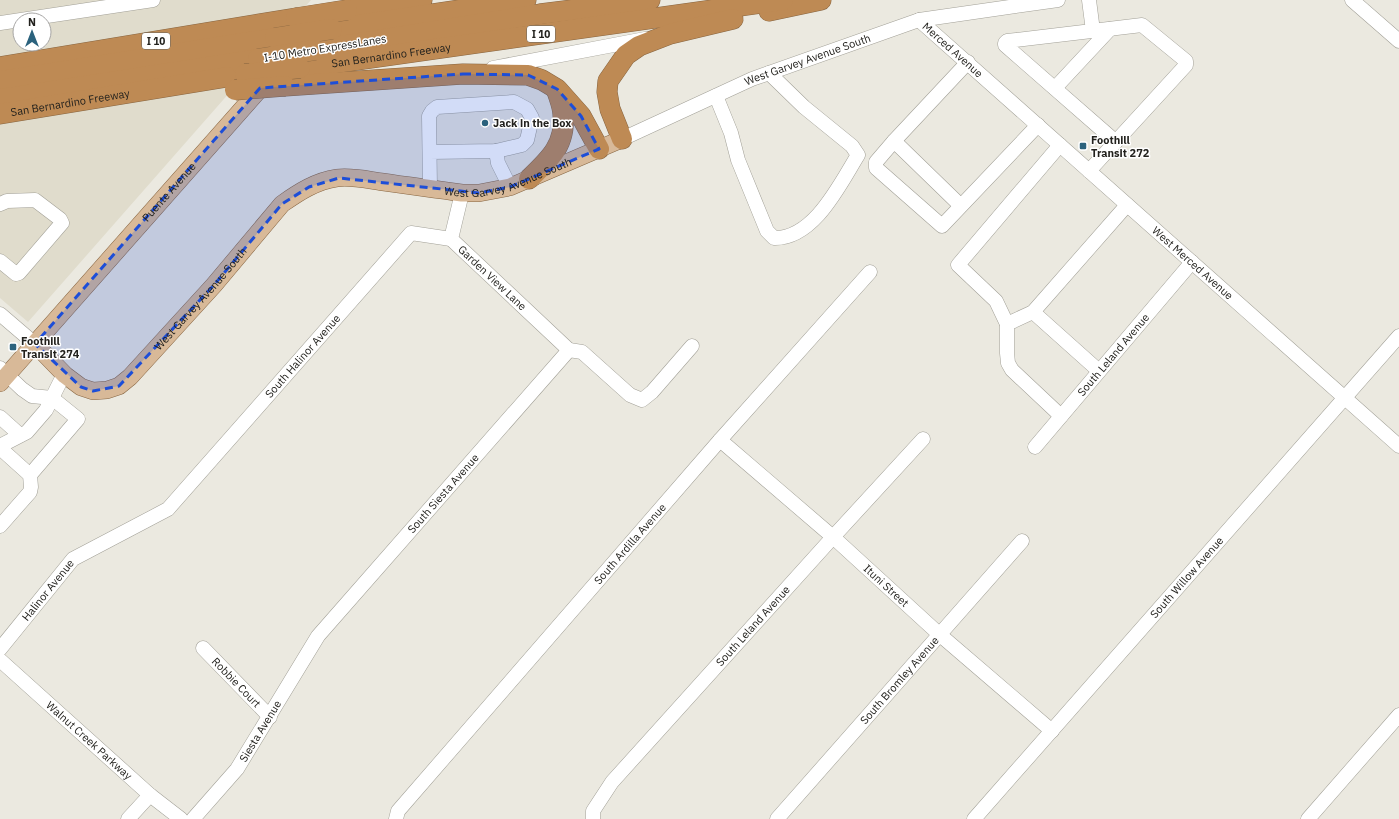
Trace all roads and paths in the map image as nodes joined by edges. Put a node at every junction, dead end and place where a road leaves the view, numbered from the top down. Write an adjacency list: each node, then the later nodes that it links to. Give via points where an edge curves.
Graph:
1 (153, 0): 13 (street)
2 (393, 0): 11 (highway)
3 (422, 0): 11 (highway, I 10)
4 (526, 0): 23 (highway, I-10 Metro ExpressLanes, bridge)
5 (650, 0): 28 (highway, I-10 Metro ExpressLanes, bridge, via 540,14)
6 (782, 0): 24 (highway, San Bernardino Freeway / I 10, bridge, via 300,68)
7 (821, 0): 16 (highway)
8 (1058, 0): 12 (street, West Garvey Avenue South)
9 (1089, 0): 15 (street)
10 (1352, 0): 17 (street)
11 (343, 5): 19 (highway, I 10, bridge, via 296,18); 54 (main road, Puente Avenue)
12 (919, 20): 18 (street, Merced Avenue); 20 (street, West Garvey Avenue South)
13 (0, 23)
14 (1110, 29): 15 (street); 25 (street); 33 (street, via 1142,25 1186,61)
15 (1093, 31): 25 (street, via 1005,43 1005,46)
16 (670, 34): 21 (street); 31 (highway, via 639,46 626,55 608,81 610,109)
17 (1399, 41)
18 (968, 62): 22 (street, Merced Avenue); 32 (street)
19 (0, 67)
20 (769, 73): 27 (street, West Garvey Avenue South); 27 (street, via 804,107 852,146 858,155 821,212 807,226 791,234 774,238 767,231 738,160 731,133)
21 (463, 74): 24 (highway, bridge, via 285,86); 26 (highway, via 528,75)
22 (987, 79): 30 (street, West Merced Avenue)
23 (0, 81)
24 (240, 82): 29 (highway, San Bernardino Freeway / I 10, via 167,88)
25 (1055, 88): 33 (street)
26 (557, 89): 35 (highway, via 581,116); 39 (highway, via 563,115 562,138 550,159)
27 (716, 96): 31 (street, West Garvey Avenue South)
28 (0, 99)
29 (0, 114)
30 (1038, 125): 34 (street, West Merced Avenue); 45 (street)
31 (622, 139): 35 (main road, West Garvey Avenue South)
32 (894, 141): 45 (street); 45 (street, via 876,162 876,168 942,226)
33 (1116, 142): 38 (street)
34 (1060, 145): 38 (street, West Merced Avenue); 52 (street, via 958,264 958,267 996,301)
35 (599, 149): 39 (main road, West Garvey Avenue South)
36 (430, 152): 37 (street); 37 (street, via 429,116 436,107 514,102 528,108 532,118 527,140 522,146); 41 (street)
37 (496, 152): 40 (street, via 498,163)
38 (1090, 171): 44 (street, West Merced Avenue)
39 (529, 179): 40 (main road, West Garvey Avenue South)
40 (510, 187): 42 (main road, West Garvey Avenue South, via 479,193)
41 (430, 188): 42 (main road, West Garvey Avenue South); 58 (main road, West Garvey Avenue South, via 339,178 309,187 282,204 214,285 119,386 93,391 81,387)
42 (462, 193): 46 (street, Garden View Lane)
43 (0, 204): 47 (street, via 7,201 35,200 62,223 19,273 16,274)
44 (1127, 205): 48 (street, West Merced Avenue); 50 (street)
45 (962, 206)
46 (450, 238): 56 (street, Garden View Lane); 71 (street, South Halinor Avenue, via 411,233)
47 (0, 261)
48 (1192, 262): 57 (street, South Leland Avenue); 60 (street, West Merced Avenue)
49 (870, 272): 66 (street, South Ardilla Avenue)
50 (1033, 312): 52 (street); 57 (street)
51 (0, 314): 54 (street)
52 (1007, 324): 62 (street, via 1008,363 1012,370)
53 (1399, 336): 60 (street, South Willow Avenue)
54 (35, 344): 58 (main road, West Garvey Avenue South); 59 (main road, Puente Avenue)
55 (692, 346): 56 (street, via 642,400 630,395 582,352)
56 (568, 350): 76 (street, South Siesta Avenue)
57 (1099, 371): 62 (street, South Leland Avenue)
58 (64, 374): 61 (street)
59 (3, 376): 61 (street, via 32,396)
60 (1345, 397): 67 (street, West Merced Avenue); 82 (street, South Willow Avenue)
61 (52, 398): 64 (street, via 46,410 27,432); 70 (street, via 78,419)
62 (1061, 416): 69 (street, South Leland Avenue)
63 (0, 417): 64 (street)
64 (20, 435): 68 (street)
65 (923, 439): 73 (street, South Leland Avenue)
66 (720, 440): 73 (street, Ituni Street); 87 (street, South Ardilla Avenue, via 398,811)
67 (1399, 446)
68 (0, 447): 70 (street)
69 (1035, 447)
70 (30, 474): 72 (street, via 30,492)
71 (168, 509): 78 (street, Halinor Avenue, via 73,559)
72 (0, 526)
73 (833, 537): 75 (street, Ituni Street); 88 (street, South Leland Avenue, via 612,782 593,811)
74 (1022, 541): 75 (street, South Bromley Avenue)
75 (939, 634): 82 (street, Ituni Street); 89 (street, South Bromley Avenue)
76 (318, 636): 81 (street, Siesta Avenue)
77 (203, 648): 81 (street, Robbie Court)
78 (0, 649)
79 (0, 660): 83 (street, Walnut Creek Parkway)
80 (1399, 715): 91 (street)
81 (270, 718): 86 (street, Siesta Avenue, via 237,769)
82 (1052, 731): 90 (street, South Willow Avenue)
83 (150, 795): 84 (street); 85 (street, Walnut Creek Parkway)
84 (128, 819)
85 (181, 819)
86 (193, 819)
87 (396, 819)
88 (593, 819)
89 (777, 819)
90 (974, 819)
91 (1308, 819)

